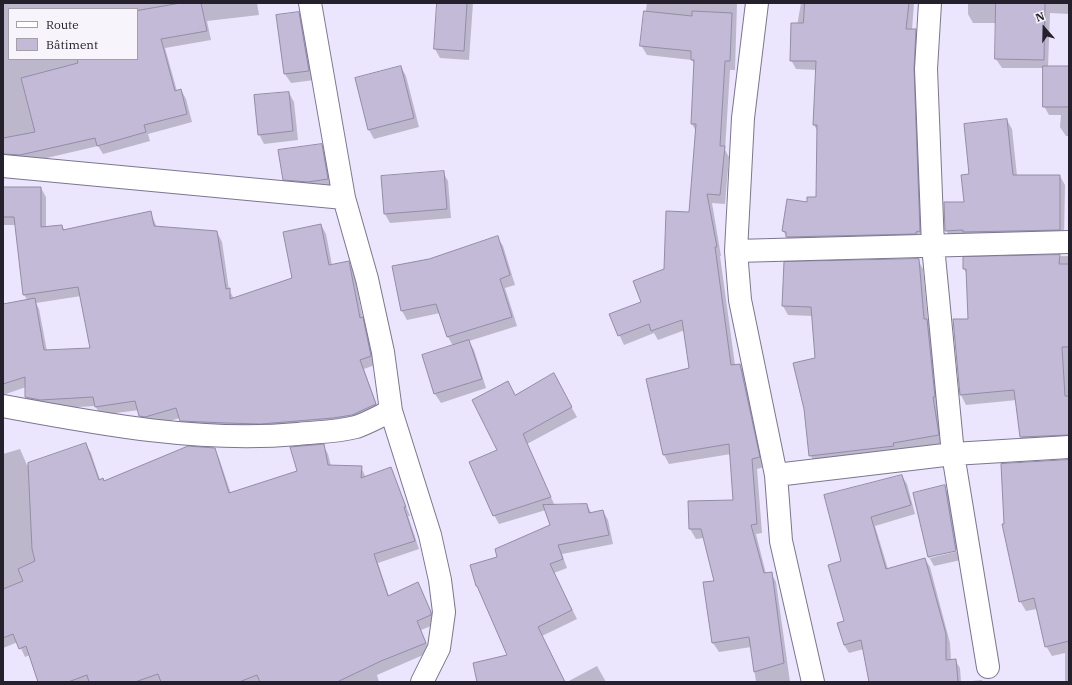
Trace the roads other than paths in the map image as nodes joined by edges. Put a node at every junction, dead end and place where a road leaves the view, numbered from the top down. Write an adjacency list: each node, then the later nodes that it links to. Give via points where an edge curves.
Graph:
1 (310, 3): 5 (street)
2 (757, 3): 8 (street, via 743,118)
3 (930, 3): 7 (street, via 926,69)
4 (3, 166): 5 (street)
5 (344, 198): 10 (street, via 382,345)
6 (1069, 242): 7 (street)
7 (933, 246): 8 (street); 12 (street)
8 (736, 250): 13 (street, via 740,300)
9 (3, 406): 10 (street, via 200,436 276,436 337,431 357,427)
10 (392, 411): 15 (street, via 430,535 444,612 439,648)
11 (1069, 447): 12 (street)
12 (953, 454): 13 (street); 14 (street)
13 (776, 475): 16 (street, via 781,541)
14 (988, 667)
15 (422, 682)
16 (813, 682)

